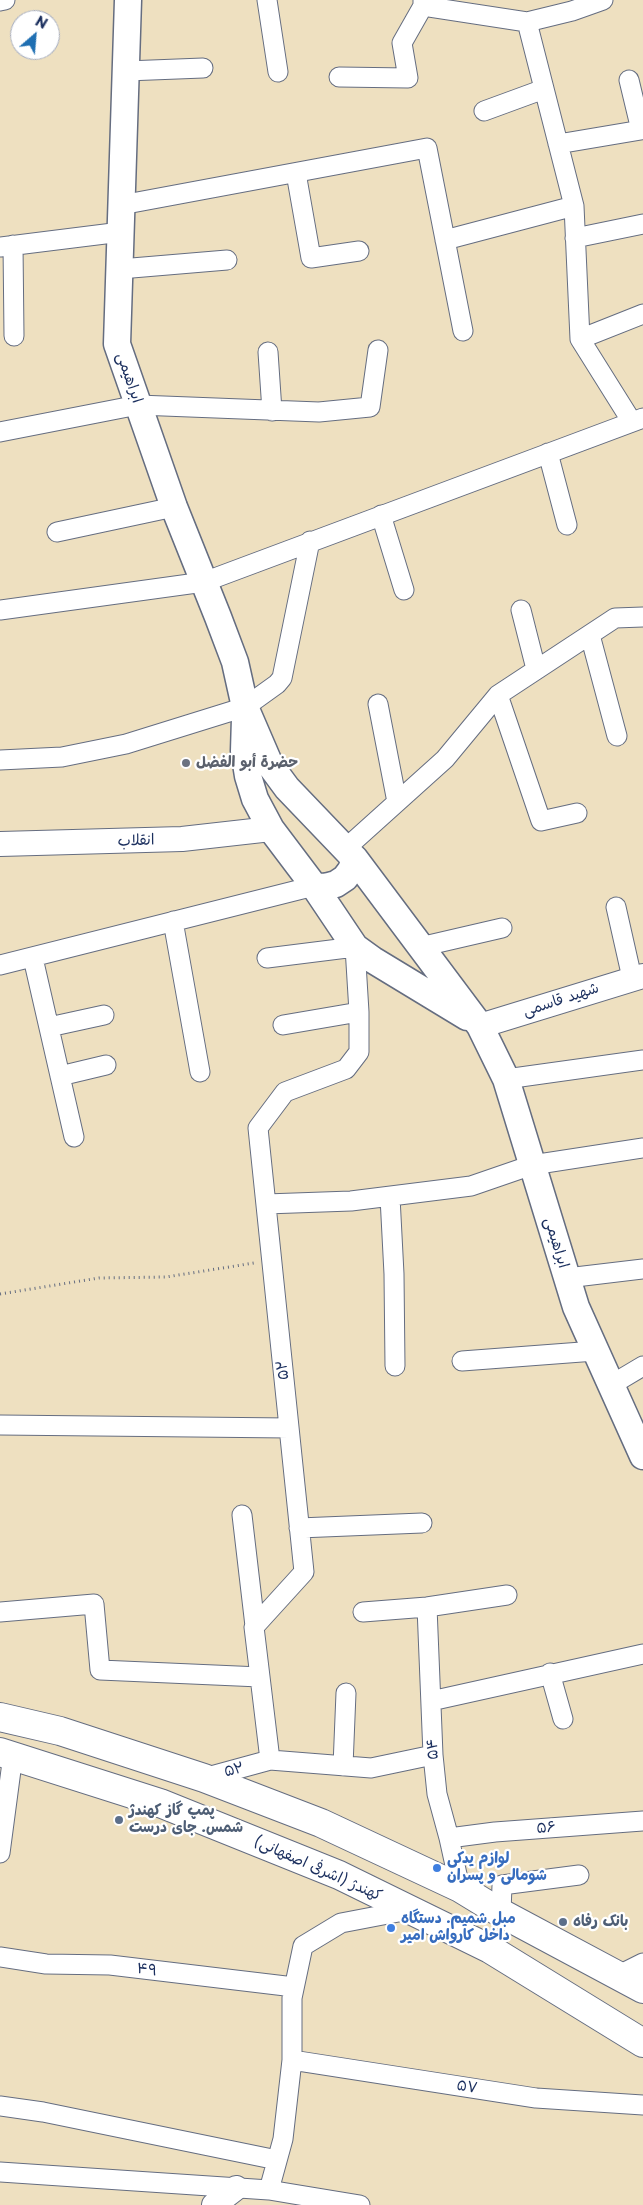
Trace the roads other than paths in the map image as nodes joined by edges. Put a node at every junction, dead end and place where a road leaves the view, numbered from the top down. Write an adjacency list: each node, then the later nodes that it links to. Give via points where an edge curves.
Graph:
1 (5, 0): 5 (street)
2 (128, 0): 9 (main road, ابراهیمی)
3 (266, 0): 10 (street)
4 (603, 0): 7 (street)
5 (0, 1)
6 (423, 3): 7 (street); 11 (street, via 402,43 408,78)
7 (527, 22): 13 (street)
8 (203, 68): 9 (street)
9 (126, 70): 17 (main road, ابراهیمی)
10 (278, 72)
11 (339, 77)
12 (629, 80): 15 (street, via 641,130)
13 (544, 89): 14 (street); 15 (street)
14 (484, 111)
15 (558, 144): 18 (street)
16 (296, 173): 17 (street); 22 (street, via 427,148); 24 (street, via 311,258)
17 (121, 206): 20 (main road, ابراهیمی)
18 (574, 206): 21 (street); 22 (street)
19 (643, 224): 21 (street)
20 (121, 232): 23 (street); 26 (main road, ابراهیمی)
21 (575, 238): 30 (street)
22 (445, 240): 28 (street)
23 (6, 246): 29 (street)
24 (359, 251)
25 (227, 260): 26 (street)
26 (120, 269): 33 (main road, ابراهیمی, via 117,344)
27 (643, 314): 30 (street)
28 (463, 331)
29 (14, 336)
30 (580, 339): 35 (street)
31 (378, 350): 34 (street, via 370,407 319,412)
32 (268, 352): 34 (street)
33 (138, 404): 34 (street); 36 (street); 38 (main road, ابراهیمی)
34 (272, 411)
35 (637, 420): 37 (street)
36 (0, 432)
37 (548, 453): 39 (street); 40 (street)
38 (174, 507): 41 (street); 43 (main road, ابراهیمی)
39 (381, 515): 42 (street); 44 (street)
40 (567, 525)
41 (57, 532)
42 (310, 541): 43 (street); 52 (street, via 282,678)
43 (204, 582): 45 (street); 52 (main road, ابراهیمی, via 234,662)
44 (404, 590)
45 (0, 610)
46 (521, 610): 49 (street)
47 (643, 617): 48 (street, via 615,618)
48 (590, 635): 49 (street); 53 (street)
49 (536, 669): 50 (street)
50 (498, 695): 55 (street, via 445,759); 56 (street, via 541,821)
51 (378, 704): 55 (street)
52 (245, 707): 54 (street, via 126,744 62,757); 57 (main road, via 244,751 248,776 255,799); 59 (main road, ابراهیمی, via 274,772)
53 (617, 736)
54 (0, 760)
55 (398, 802): 59 (street)
56 (577, 813)
57 (271, 829): 58 (street, انقلاب, via 174,840); 60 (main road)
58 (0, 844)
59 (350, 854): 60 (main road, via 351,870 344,878 325,887); 65 (main road, ابراهیمی)
60 (314, 886): 62 (street); 64 (main road)
61 (616, 907): 69 (street)
62 (173, 921): 66 (street); 77 (street)
63 (502, 928): 65 (street)
64 (355, 947): 67 (street); 70 (street, ۵۲); 73 (main road)
65 (420, 947): 73 (main road, ابراهیمی)
66 (33, 958): 68 (street); 74 (street)
67 (267, 958)
68 (0, 965)
69 (637, 977): 73 (street, شهید قاسمی)
70 (360, 1012): 72 (street); 84 (street, ۵۲, via 359,1052 346,1069 285,1092 258,1128)
71 (104, 1015): 74 (street)
72 (283, 1025)
73 (480, 1026): 79 (main road, ابراهیمی)
74 (49, 1027): 78 (street)
75 (643, 1060): 79 (street)
76 (106, 1064): 78 (street)
77 (200, 1072)
78 (60, 1076): 80 (street)
79 (506, 1079): 82 (main road, ابراهیمی)
80 (74, 1137)
81 (643, 1148): 82 (street)
82 (532, 1165): 83 (street, via 472,1186); 86 (main road, ابراهیمی)
83 (390, 1197): 84 (street); 89 (street)
84 (266, 1204): 93 (street, ۵۲)
85 (643, 1269): 86 (street)
86 (567, 1278): 87 (main road, ابراهیمی)
87 (596, 1351): 88 (street); 91 (main road, ابراهیمی)
88 (462, 1361)
89 (395, 1366)
90 (643, 1366): 91 (street)
91 (611, 1385): 94 (main road, ابراهیمی)
92 (0, 1425): 93 (street)
93 (289, 1428): 97 (street, ۵۲)
94 (642, 1449)
95 (242, 1515): 102 (street)
96 (422, 1523): 97 (street)
97 (299, 1528): 102 (street, ۵۲, via 304,1572)
98 (507, 1595): 99 (street)
99 (427, 1607): 101 (street); 107 (street, ۵۴)
100 (0, 1612): 105 (street, via 94,1604 100,1670)
101 (363, 1612)
102 (255, 1626): 105 (street)
103 (643, 1654): 104 (street)
104 (550, 1673): 107 (street); 109 (street)
105 (260, 1677): 112 (street)
106 (346, 1692): 113 (street)
107 (431, 1701): 111 (street, ۵۴)
108 (0, 1717): 114 (main road, via 60,1731)
109 (563, 1719)
110 (6, 1754): 117 (street); 120 (main road, کهندژ (اشرفی اصفهانی), via 160,1802 339,1876)
111 (433, 1756): 113 (street, ۵۲, via 371,1768); 116 (street, ۵۴, via 437,1794)
112 (270, 1760): 113 (street, ۵۲); 114 (street, ۵۲)
113 (343, 1766)
114 (204, 1778): 119 (main road, via 320,1823)
115 (643, 1821): 116 (street, ۵۶)
116 (450, 1838): 119 (street, ۵۴)
117 (0, 1853)
118 (579, 1875): 121 (street, via 502,1886)
119 (460, 1888): 121 (main road)
120 (409, 1910): 125 (street, via 341,1923 303,1946); 127 (main road, کهندژ (اشرفی اصفهانی), via 490,1949)
121 (501, 1913): 124 (main road)
122 (0, 1957): 125 (street, ۴۹, via 46,1964 110,1965)
123 (643, 1963): 124 (street)
124 (618, 1975): 126 (main road)
125 (294, 1987): 128 (street)
126 (643, 1989)
127 (643, 2043)
128 (292, 2060): 129 (street, ۵۷, via 536,2098); 131 (street, via 283,2139)
129 (643, 2105)
130 (0, 2106): 131 (street)
131 (277, 2160): 133 (street)
132 (0, 2172): 134 (street)
133 (269, 2190): 134 (street); 136 (street)
134 (237, 2197): 135 (street)
135 (214, 2205)
136 (360, 2205)

